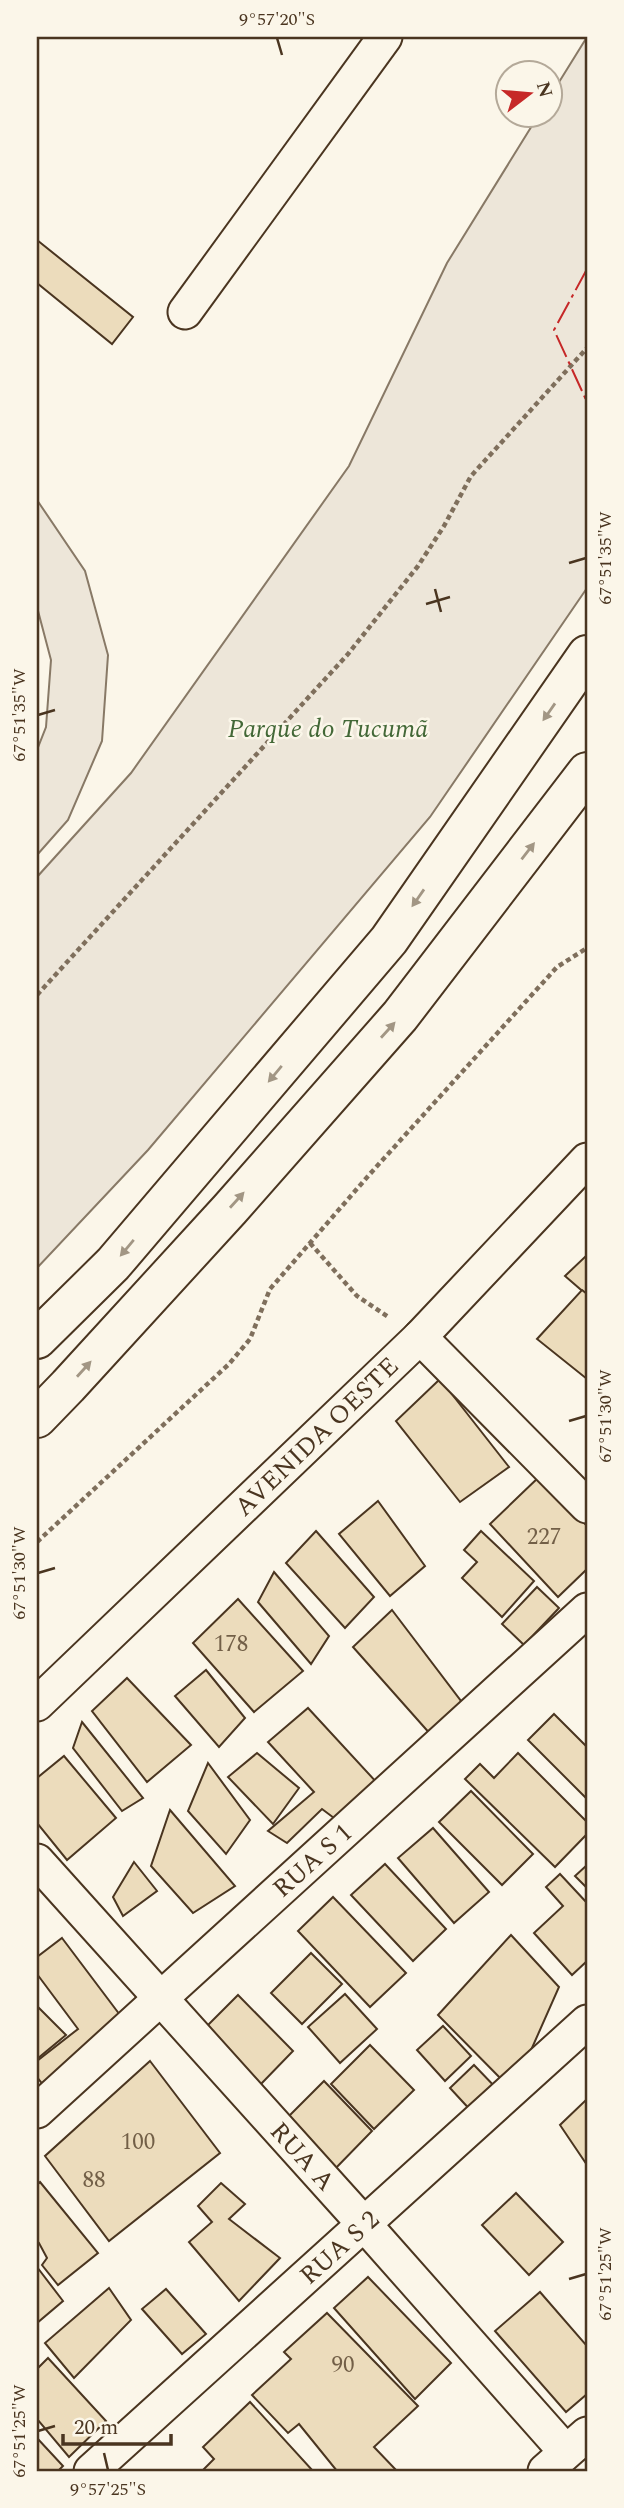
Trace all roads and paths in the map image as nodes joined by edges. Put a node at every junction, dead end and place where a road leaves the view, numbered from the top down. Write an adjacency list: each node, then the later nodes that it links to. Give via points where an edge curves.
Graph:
1 (385, 37): 2 (street)
2 (185, 313)
3 (587, 348): 7 (path, via 471,477 418,566 348,654)
4 (587, 655): 11 (main road, one-way to 11, via 389,940 113,1264)
5 (581, 788): 12 (main road, one-way to 5, via 400,1016)
6 (587, 948): 9 (path, via 557,967)
7 (37, 995)
8 (587, 1160): 10 (street, AVENIDA OESTE)
9 (310, 1243): 10 (path, via 357,1296); 14 (path, via 270,1289 250,1339 229,1364)
10 (420, 1337): 13 (street); 16 (street, AVENIDA OESTE)
11 (37, 1339)
12 (37, 1418)
13 (587, 1506)
14 (37, 1542)
15 (587, 1610): 18 (street, RUA S 1)
16 (37, 1704)
17 (37, 1861): 18 (street, RUA A)
18 (160, 1997): 20 (street, RUA S 1); 21 (street, RUA A)
19 (587, 2022): 21 (street, RUA S 2)
20 (37, 2110)
21 (364, 2224): 22 (street, RUA A); 23 (street, RUA S 2)
22 (566, 2453)
23 (91, 2471)

